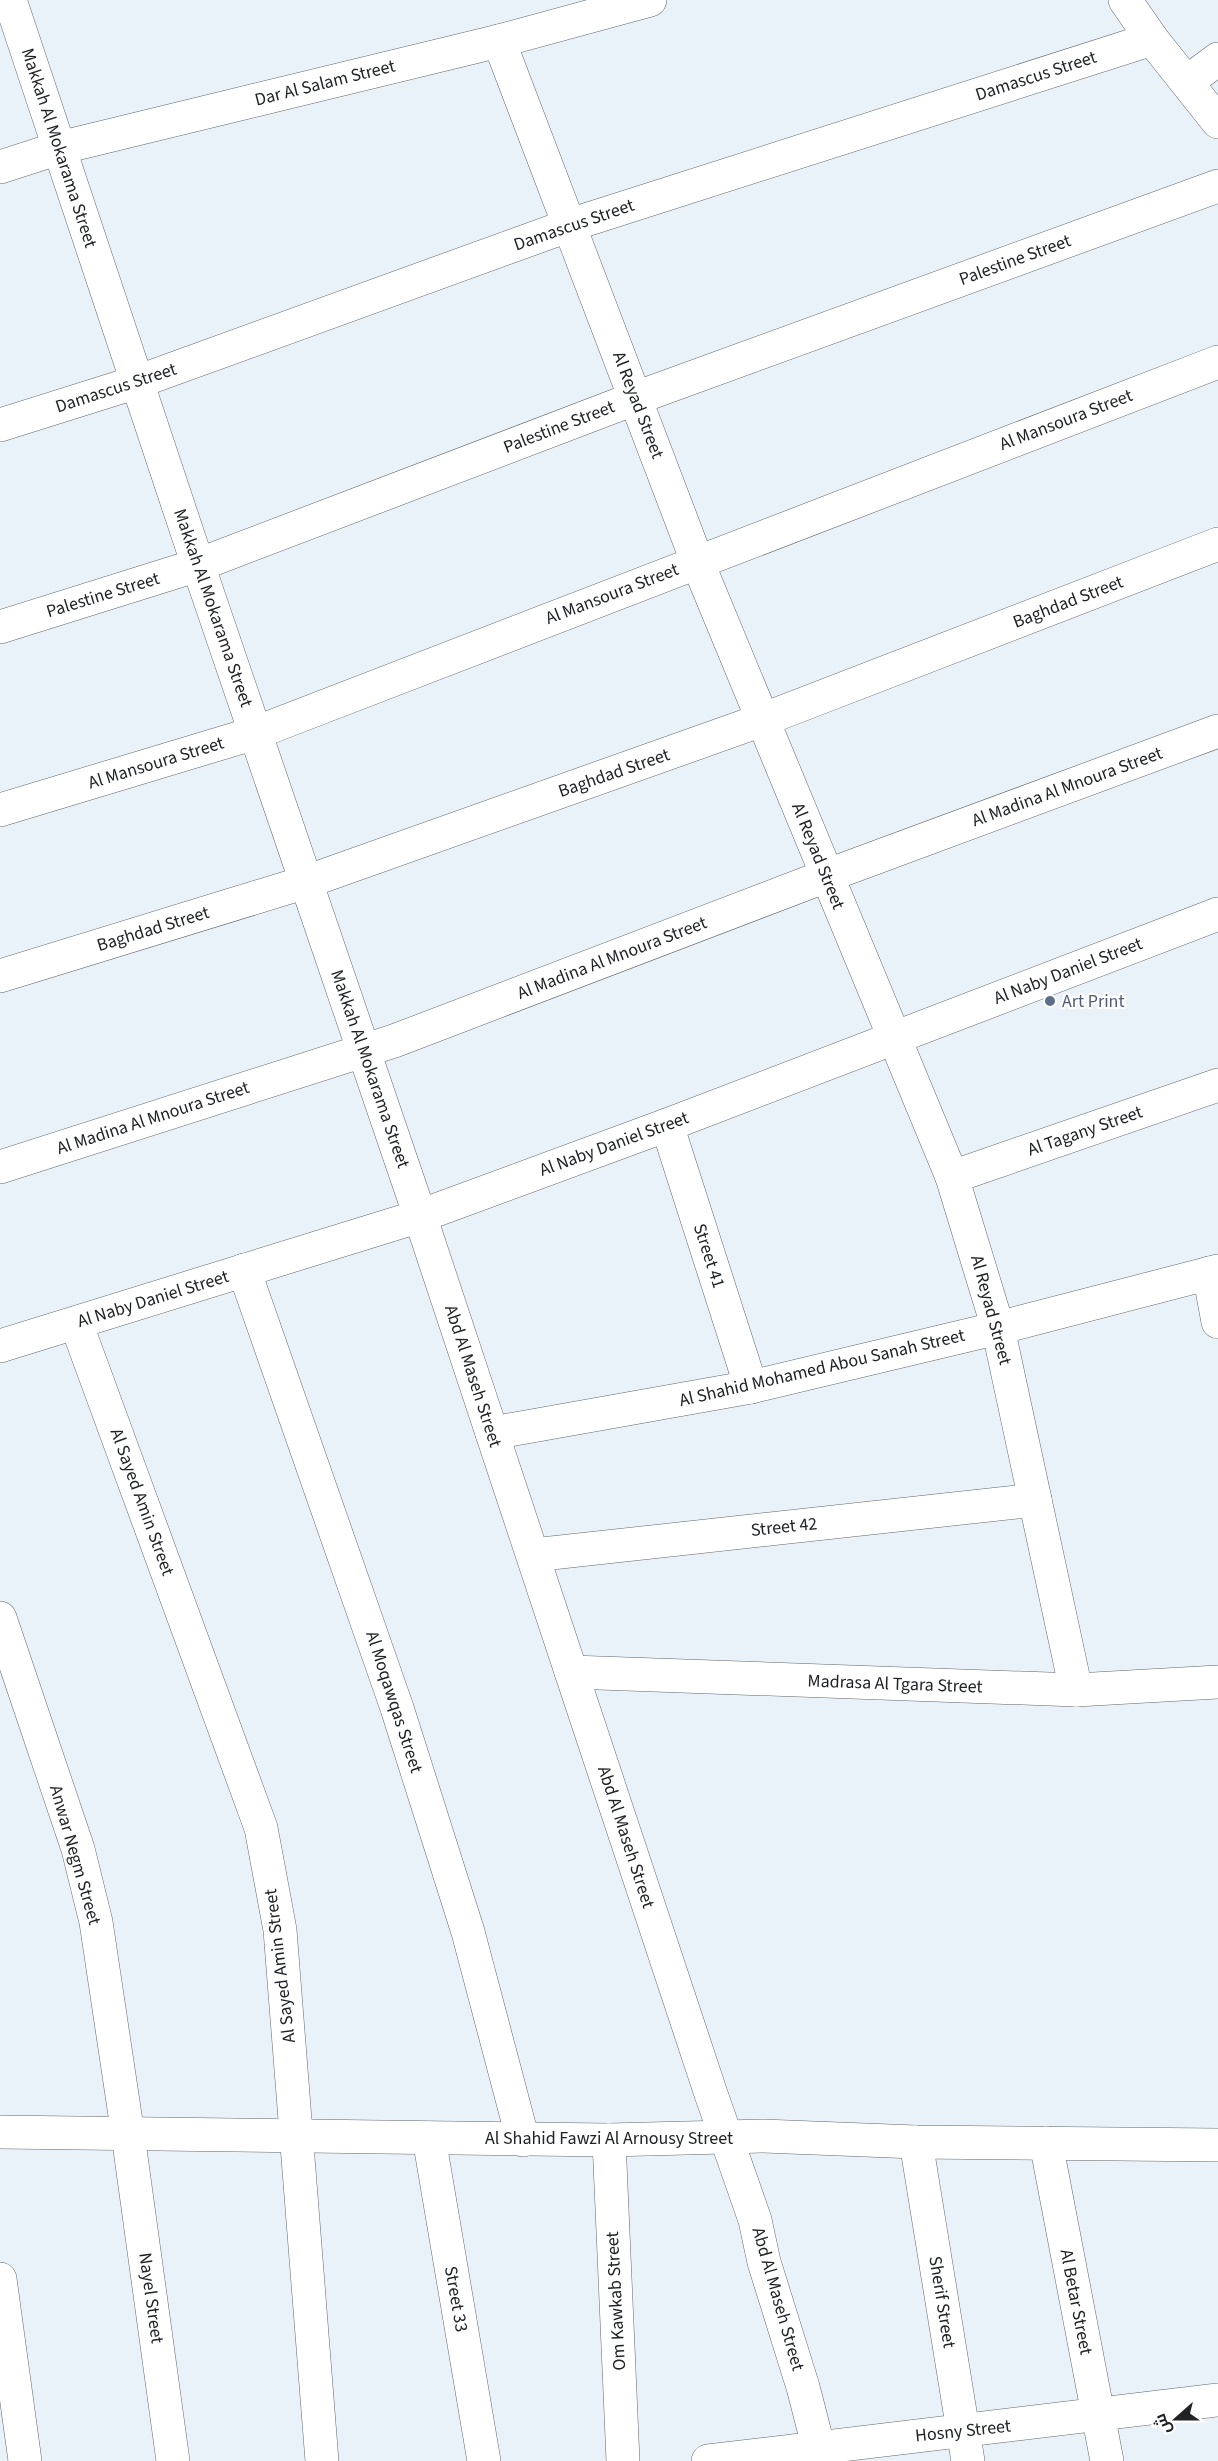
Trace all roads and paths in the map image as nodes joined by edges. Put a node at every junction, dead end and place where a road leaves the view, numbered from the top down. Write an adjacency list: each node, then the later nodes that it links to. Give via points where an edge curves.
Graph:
1 (10, 0): 9 (street, Makkah Al Mokarama Street)
2 (650, 0): 5 (street, Dar Al Salam Street)
3 (1125, 0): 4 (street)
4 (1152, 39): 7 (street); 12 (street, Damascus Street)
5 (499, 41): 9 (street, Dar Al Salam Street); 12 (street, Al Reyad Street)
6 (1218, 59): 7 (street)
7 (1187, 82): 8 (street)
8 (1218, 122)
9 (59, 148): 10 (street, Dar Al Salam Street); 14 (street, Makkah Al Mokarama Street)
10 (0, 166)
11 (1218, 186): 15 (street, Palestine Street)
12 (570, 225): 14 (street, Damascus Street); 15 (street, Al Reyad Street)
13 (1218, 362): 18 (street, Al Mansoura Street)
14 (137, 382): 16 (street, Damascus Street); 19 (street, Makkah Al Mokarama Street)
15 (636, 398): 18 (street, Al Reyad Street); 19 (street, Palestine Street)
16 (0, 425)
17 (1218, 544): 21 (street, Baghdad Street)
18 (697, 561): 21 (street, Al Reyad Street); 23 (street, Al Mansoura Street)
19 (198, 565): 20 (street, Palestine Street); 23 (street, Makkah Al Mokarama Street)
20 (0, 627)
21 (762, 720): 25 (street, Al Reyad Street); 26 (street, Baghdad Street)
22 (1218, 731): 25 (street, Al Madina Al Mnoura Street)
23 (255, 733): 24 (street, Al Mansoura Street); 26 (street, Makkah Al Mokarama Street)
24 (0, 810)
25 (826, 876): 29 (street, Al Reyad Street); 30 (street, Al Madina Al Mnoura Street)
26 (306, 882): 28 (street, Baghdad Street); 30 (street, Makkah Al Mokarama Street)
27 (1218, 915): 29 (street, Al Naby Daniel Street)
28 (0, 976)
29 (893, 1038): 32 (street, Al Naby Daniel Street); 34 (street, Al Reyad Street)
30 (364, 1051): 33 (street, Al Madina Al Mnoura Street); 35 (street, Makkah Al Mokarama Street)
31 (1218, 1086): 34 (street, Al Tagany Street)
32 (667, 1125): 35 (street, Al Naby Daniel Street); 42 (street, Street 41)
33 (0, 1167)
34 (952, 1177): 40 (street, Al Reyad Street)
35 (420, 1216): 36 (street, Al Naby Daniel Street); 43 (street, Abd Al Maseh Street)
36 (244, 1270): 39 (street, Al Naby Daniel Street); 55 (street, Al Moqawqas Street, via 397,1708 468,1932)
37 (1214, 1272): 38 (street); 40 (street, Al Shahid Mohamed Abou Sanah Street)
38 (1218, 1322)
39 (76, 1323): 41 (street, Al Naby Daniel Street); 52 (street, Al Sayed Amin Street, via 261,1828 280,1930)
40 (998, 1328): 42 (street, Al Shahid Mohamed Abou Sanah Street); 44 (street, Al Reyad Street)
41 (0, 1346)
42 (751, 1387): 43 (street, Al Shahid Mohamed Abou Sanah Street)
43 (492, 1433): 45 (street, Abd Al Maseh Street)
44 (1035, 1500): 45 (street, Street 42); 49 (street, Al Reyad Street)
45 (532, 1555): 47 (street, Abd Al Maseh Street)
46 (0, 1618): 51 (street, Anwar Negm Street, via 83,1870 96,1922)
47 (571, 1672): 49 (street, Madrasa Al Tgara Street); 53 (street, Abd Al Maseh Street)
48 (1218, 1682): 49 (street, Madrasa Al Tgara Street)
49 (1076, 1690)
50 (0, 2132): 51 (street, Al Shahid Fawzi Al Arnousy Street)
51 (128, 2135): 52 (street, Al Shahid Fawzi Al Arnousy Street); 66 (street, Nayel Street)
52 (297, 2135): 54 (street, Al Shahid Fawzi Al Arnousy Street); 67 (street, Al Sayed Amin Street)
53 (726, 2137): 56 (street, Al Shahid Fawzi Al Arnousy Street); 57 (street, Al Shahid Fawzi Al Arnousy Street); 64 (street, Abd Al Maseh Street, via 755,2220)
54 (429, 2138): 55 (street, Al Shahid Fawzi Al Arnousy Street); 68 (street, Street 33)
55 (523, 2140): 56 (street, Al Shahid Fawzi Al Arnousy Street)
56 (609, 2140): 69 (street, Om Kawkab Street)
57 (916, 2142): 58 (street, Al Shahid Fawzi Al Arnousy Street); 63 (street, Sherif Street)
58 (1046, 2144): 59 (street, Al Shahid Fawzi Al Arnousy Street); 62 (street, Al Betar Street)
59 (1218, 2145)
60 (0, 2279): 65 (street)
61 (1218, 2400): 62 (street, Hosny Street)
62 (1098, 2415): 63 (street, Hosny Street); 71 (street, Al Betar Street)
63 (966, 2446): 64 (street, Hosny Street)
64 (820, 2454): 70 (street, Hosny Street)
65 (25, 2461)
66 (173, 2461)
67 (322, 2461)
68 (484, 2461)
69 (623, 2461)
70 (708, 2461)
71 (1107, 2461)

